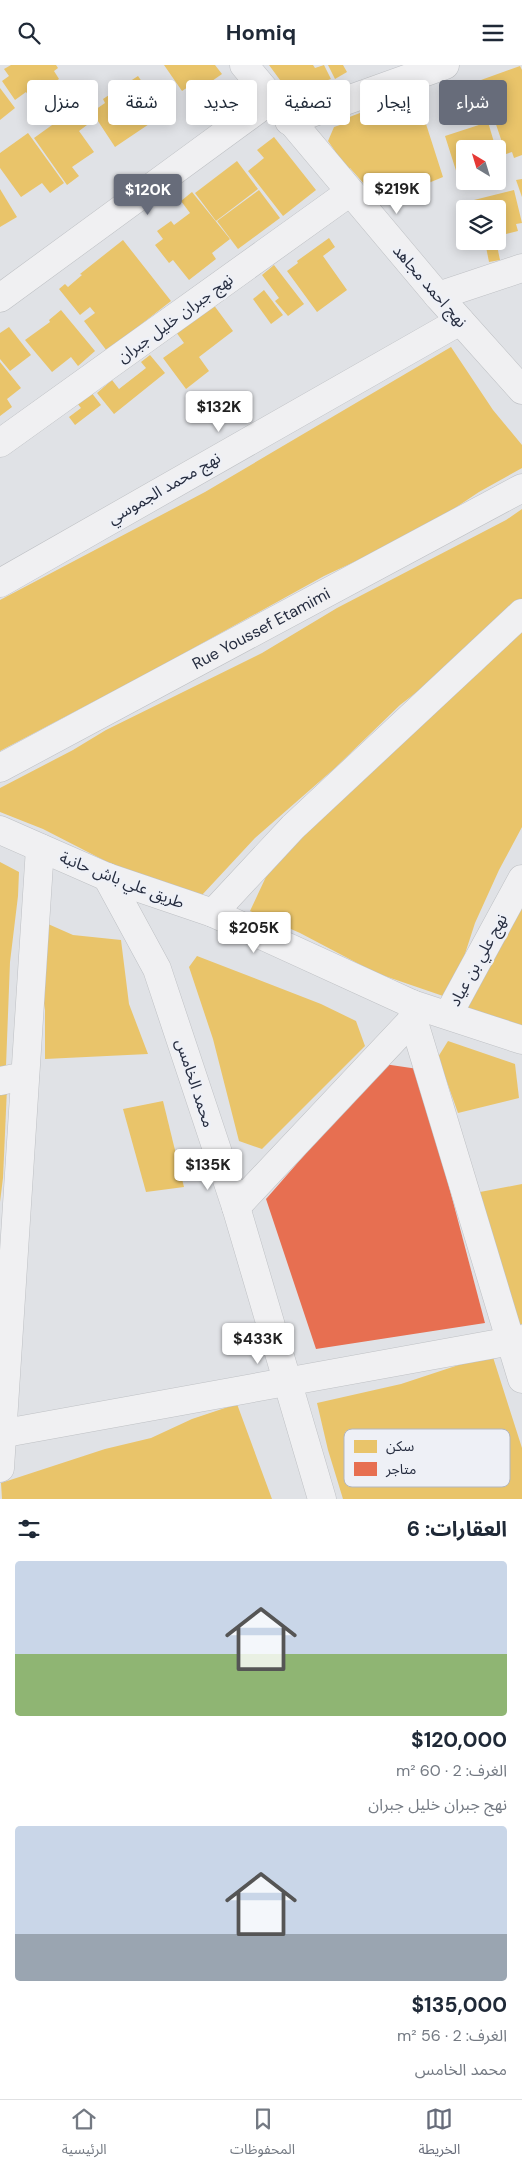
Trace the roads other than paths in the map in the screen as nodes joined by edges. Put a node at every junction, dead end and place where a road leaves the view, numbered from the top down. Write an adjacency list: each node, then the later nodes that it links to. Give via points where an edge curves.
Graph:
1 (244, 65): 3 (street, نهج احمد مجاهد)
2 (445, 65): 4 (street)
3 (267, 93)
4 (350, 99)
5 (267, 103): 10 (street)
6 (292, 125): 7 (street, نهج احمد مجاهد)
7 (350, 193): 9 (street, نهج احمد مجاهد); 13 (street, نهج جبران خليل جبران)
8 (522, 268): 9 (street)
9 (438, 296): 11 (street, نهج احمد مجاهد)
10 (0, 298)
11 (460, 321): 12 (street, نهج احمد مجاهد); 15 (street, نهج محمد الجموسي)
12 (522, 390)
13 (0, 443)
14 (522, 488): 17 (street, Rue Youssef Etamimi)
15 (0, 583)
16 (522, 613): 22 (street, via 293,827)
17 (0, 768)
18 (0, 830): 19 (street, طريق علي باش حانبة)
19 (40, 848): 20 (street, طريق علي باش حانبة); 26 (street)
20 (107, 877): 22 (street, طريق علي باش حانبة); 27 (street, محمد الخامس, via 157,969)
21 (522, 879): 24 (street, نهج علي بن عياد)
22 (213, 913): 23 (street, طريق علي باش حانبة)
23 (412, 1011): 24 (street, طريق علي باش حانبة); 27 (street); 28 (street)
24 (448, 1015): 25 (street, طريق علي باش حانبة)
25 (522, 1040)
26 (12, 1078): 31 (street)
27 (236, 1207): 30 (street, محمد الخامس)
28 (517, 1340): 29 (street); 30 (street)
29 (522, 1379)
30 (286, 1381): 31 (street); 33 (street, محمد الخامس)
31 (1, 1434): 32 (street)
32 (0, 1468)
33 (322, 1499)

